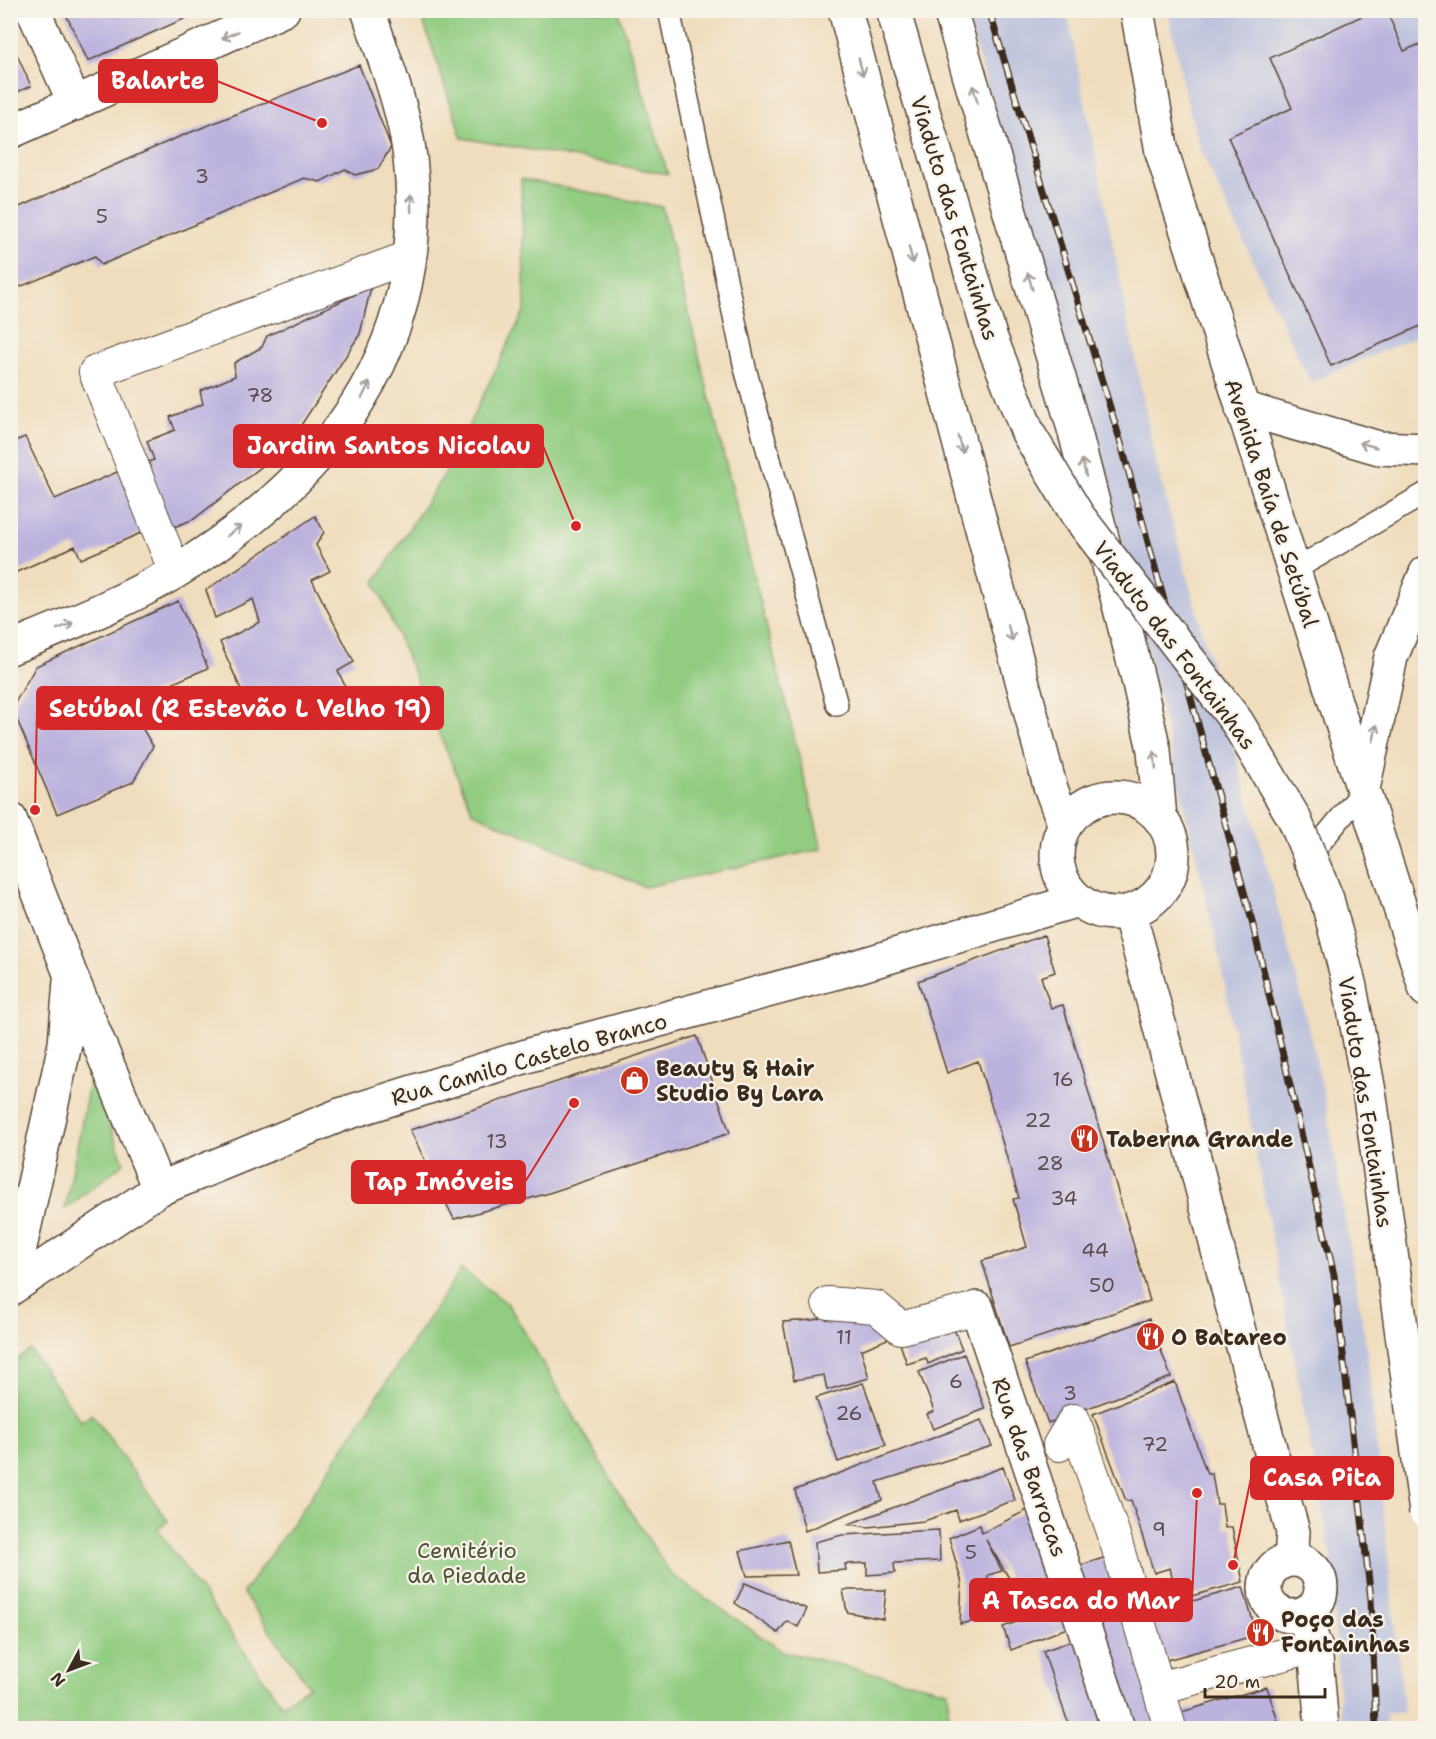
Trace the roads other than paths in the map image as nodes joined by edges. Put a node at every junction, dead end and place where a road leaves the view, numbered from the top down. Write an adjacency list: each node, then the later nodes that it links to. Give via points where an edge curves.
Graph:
1 (33, 10): 9 (street)
2 (283, 10): 9 (street, one-way to 9)
3 (669, 10): 19 (lane, via 745,368)
4 (845, 10): 23 (street, one-way to 23, via 1047,775)
5 (893, 10): 34 (street, Viaduto das Fontainhas, bridge, via 990,336 1028,433 1078,516 1237,722 1294,818 1327,899 1350,987 1370,1097)
6 (950, 10): 21 (street, one-way to 6, via 1154,750 1078,443)
7 (1137, 10): 12 (street, Avenida Baía de Setúbal, via 1162,153)
8 (365, 15): 11 (street, one-way to 8, via 410,159 398,99)
9 (75, 105): 10 (street)
10 (10, 132)
11 (409, 257): 16 (street, one-way to 11, via 251,519 315,462 360,401 392,338); 16 (street, via 95,372)
12 (1242, 408): 13 (street, one-way to 12, via 1379,448); 15 (street, Avenida Baía de Setúbal)
13 (1425, 450)
14 (1425, 493): 15 (lane)
15 (1293, 570): 20 (street, Avenida Baía de Setúbal)
16 (175, 572): 18 (street, one-way to 16, via 94,614)
17 (1425, 573): 20 (street, one-way to 17, via 1391,657)
18 (10, 648)
19 (837, 705)
20 (1363, 790): 27 (street, Avenida Baía de Setúbal); 32 (lane, via 1304,862 1339,962 1377,1131 1417,1434)
21 (1160, 818): 23 (street, via 1146,806 1110,797 1084,807); 25 (street, via 1170,835 1174,855 1171,874 1162,891 1147,905)
22 (10, 819): 26 (street)
23 (1065, 826): 24 (street, via 1058,845 1058,865 1065,884)
24 (1078, 900): 25 (street, via 1093,909); 28 (street, Rua Camilo Castelo Branco, via 845,970 533,1054 340,1115)
25 (1129, 912): 35 (street, via 1293,1532)
26 (71, 976): 28 (street); 29 (street, via 65,1044)
27 (1425, 990)
28 (159, 1190): 29 (street, Rua Camilo Castelo Branco)
29 (11, 1288)
30 (828, 1302): 31 (street, via 876,1307 901,1328)
31 (977, 1308): 39 (street, Rua das Barrocas)
32 (1425, 1438)
33 (1059, 1445): 38 (street, via 1074,1420 1113,1532)
34 (1425, 1512)
35 (1291, 1559): 36 (street, via 1308,1564 1322,1586 1317,1603); 36 (street, via 1273,1567 1267,1575 1264,1594 1275,1611 1293,1617)
36 (1303, 1615): 37 (street)
37 (1315, 1646): 38 (street); 41 (street)
38 (1159, 1688): 40 (street)
39 (1118, 1728)
40 (1170, 1728)
41 (1322, 1728)

